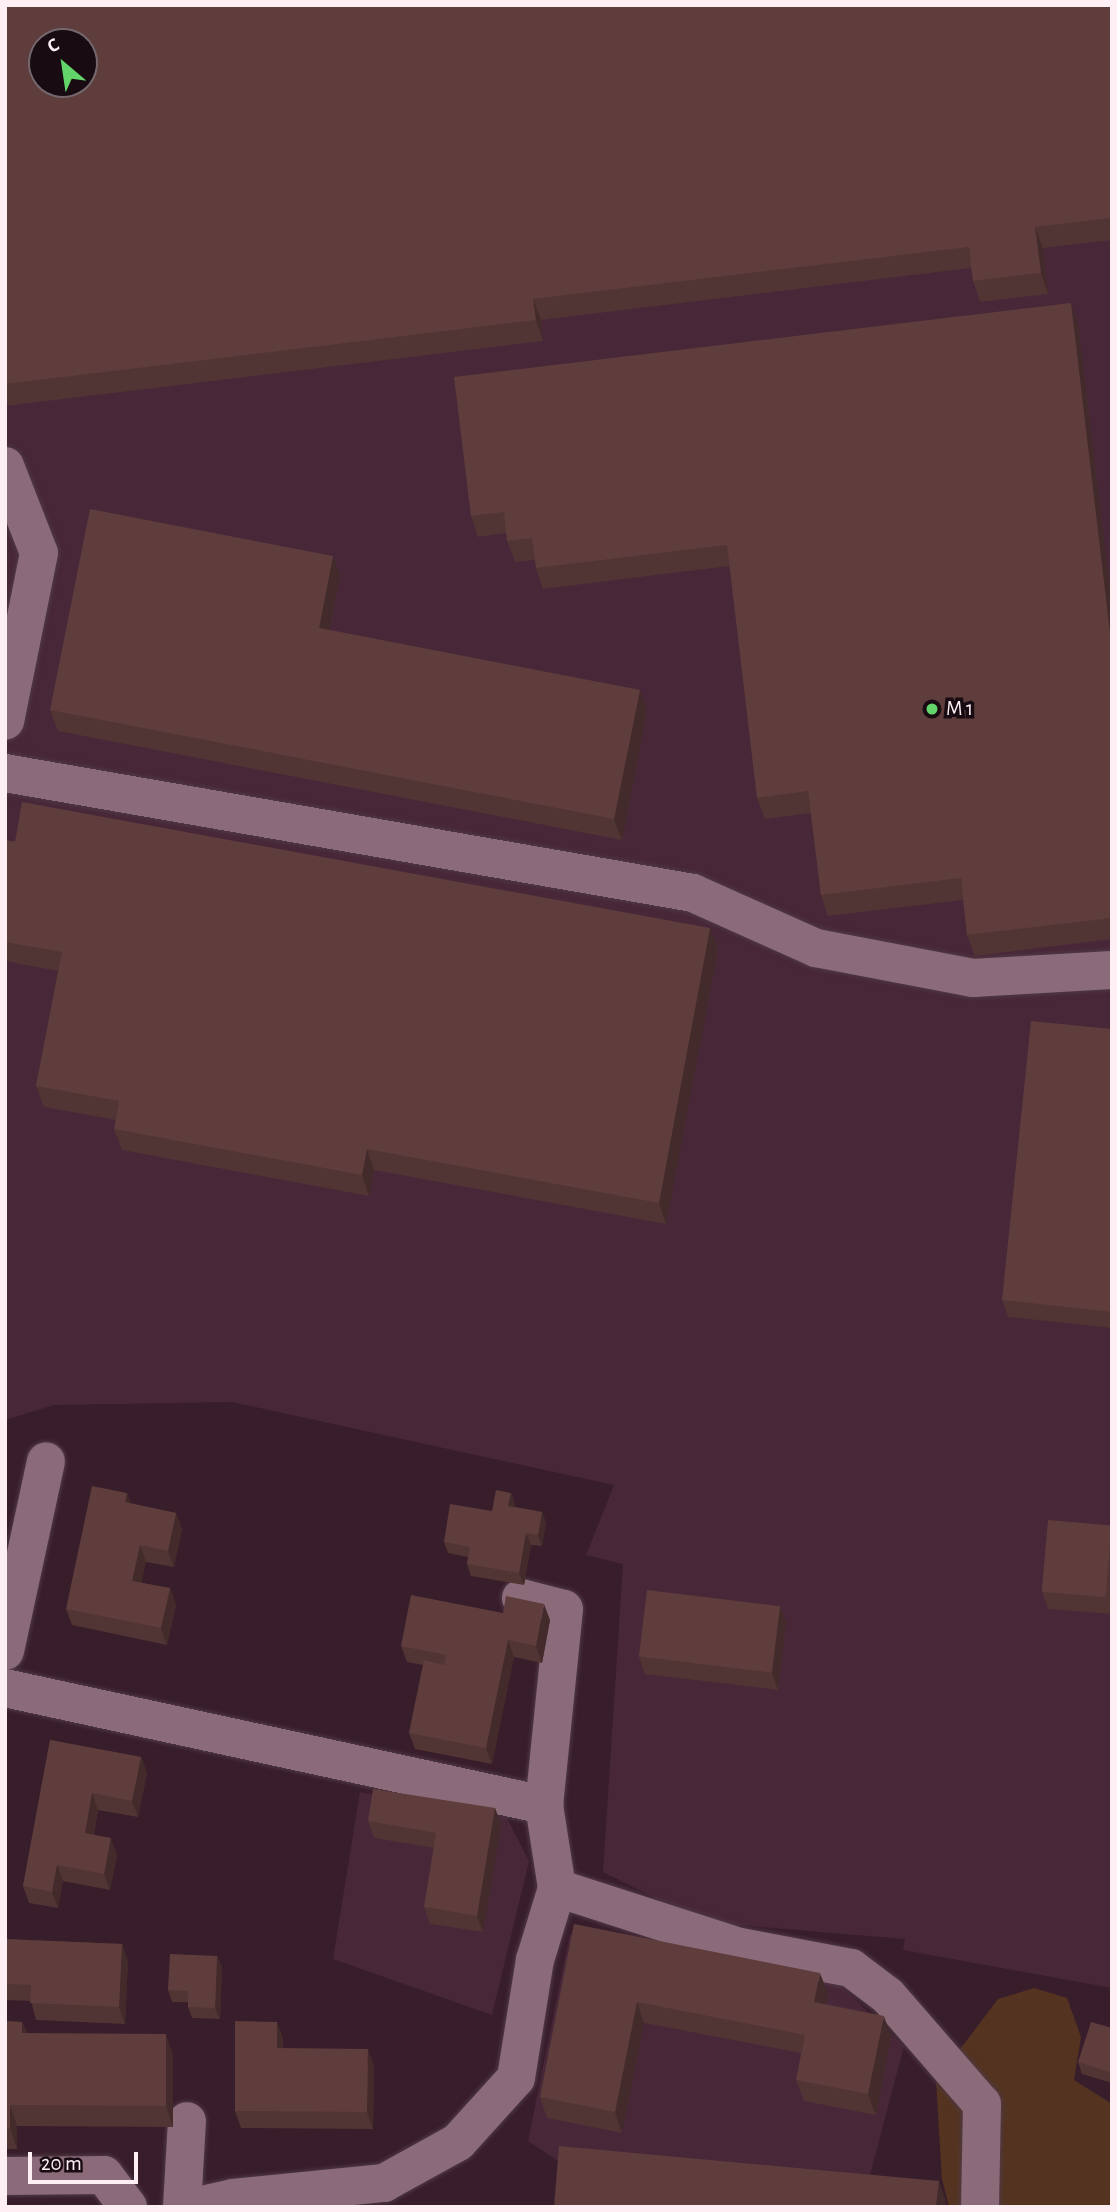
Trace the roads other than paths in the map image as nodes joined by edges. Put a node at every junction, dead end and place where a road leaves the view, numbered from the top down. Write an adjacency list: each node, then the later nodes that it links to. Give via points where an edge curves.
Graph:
1 (5, 466): 2 (street, via 39,553)
2 (5, 721)
3 (5, 773): 4 (street, via 693,893 816,948 973,978)
4 (1112, 970)
5 (46, 1461): 7 (street)
6 (521, 1598): 9 (street, via 564,1609)
7 (5, 1651)
8 (5, 1688): 9 (street)
9 (544, 1805): 10 (street)
10 (557, 1888): 15 (street, via 535,1960 516,2078 458,2142 384,2183 233,2198); 16 (street, via 740,1948 851,1968 878,1989 982,2104)
11 (187, 2121): 14 (street)
12 (5, 2176): 13 (street, via 104,2175)
13 (128, 2207)
14 (182, 2207)
15 (193, 2207)
16 (980, 2207)

